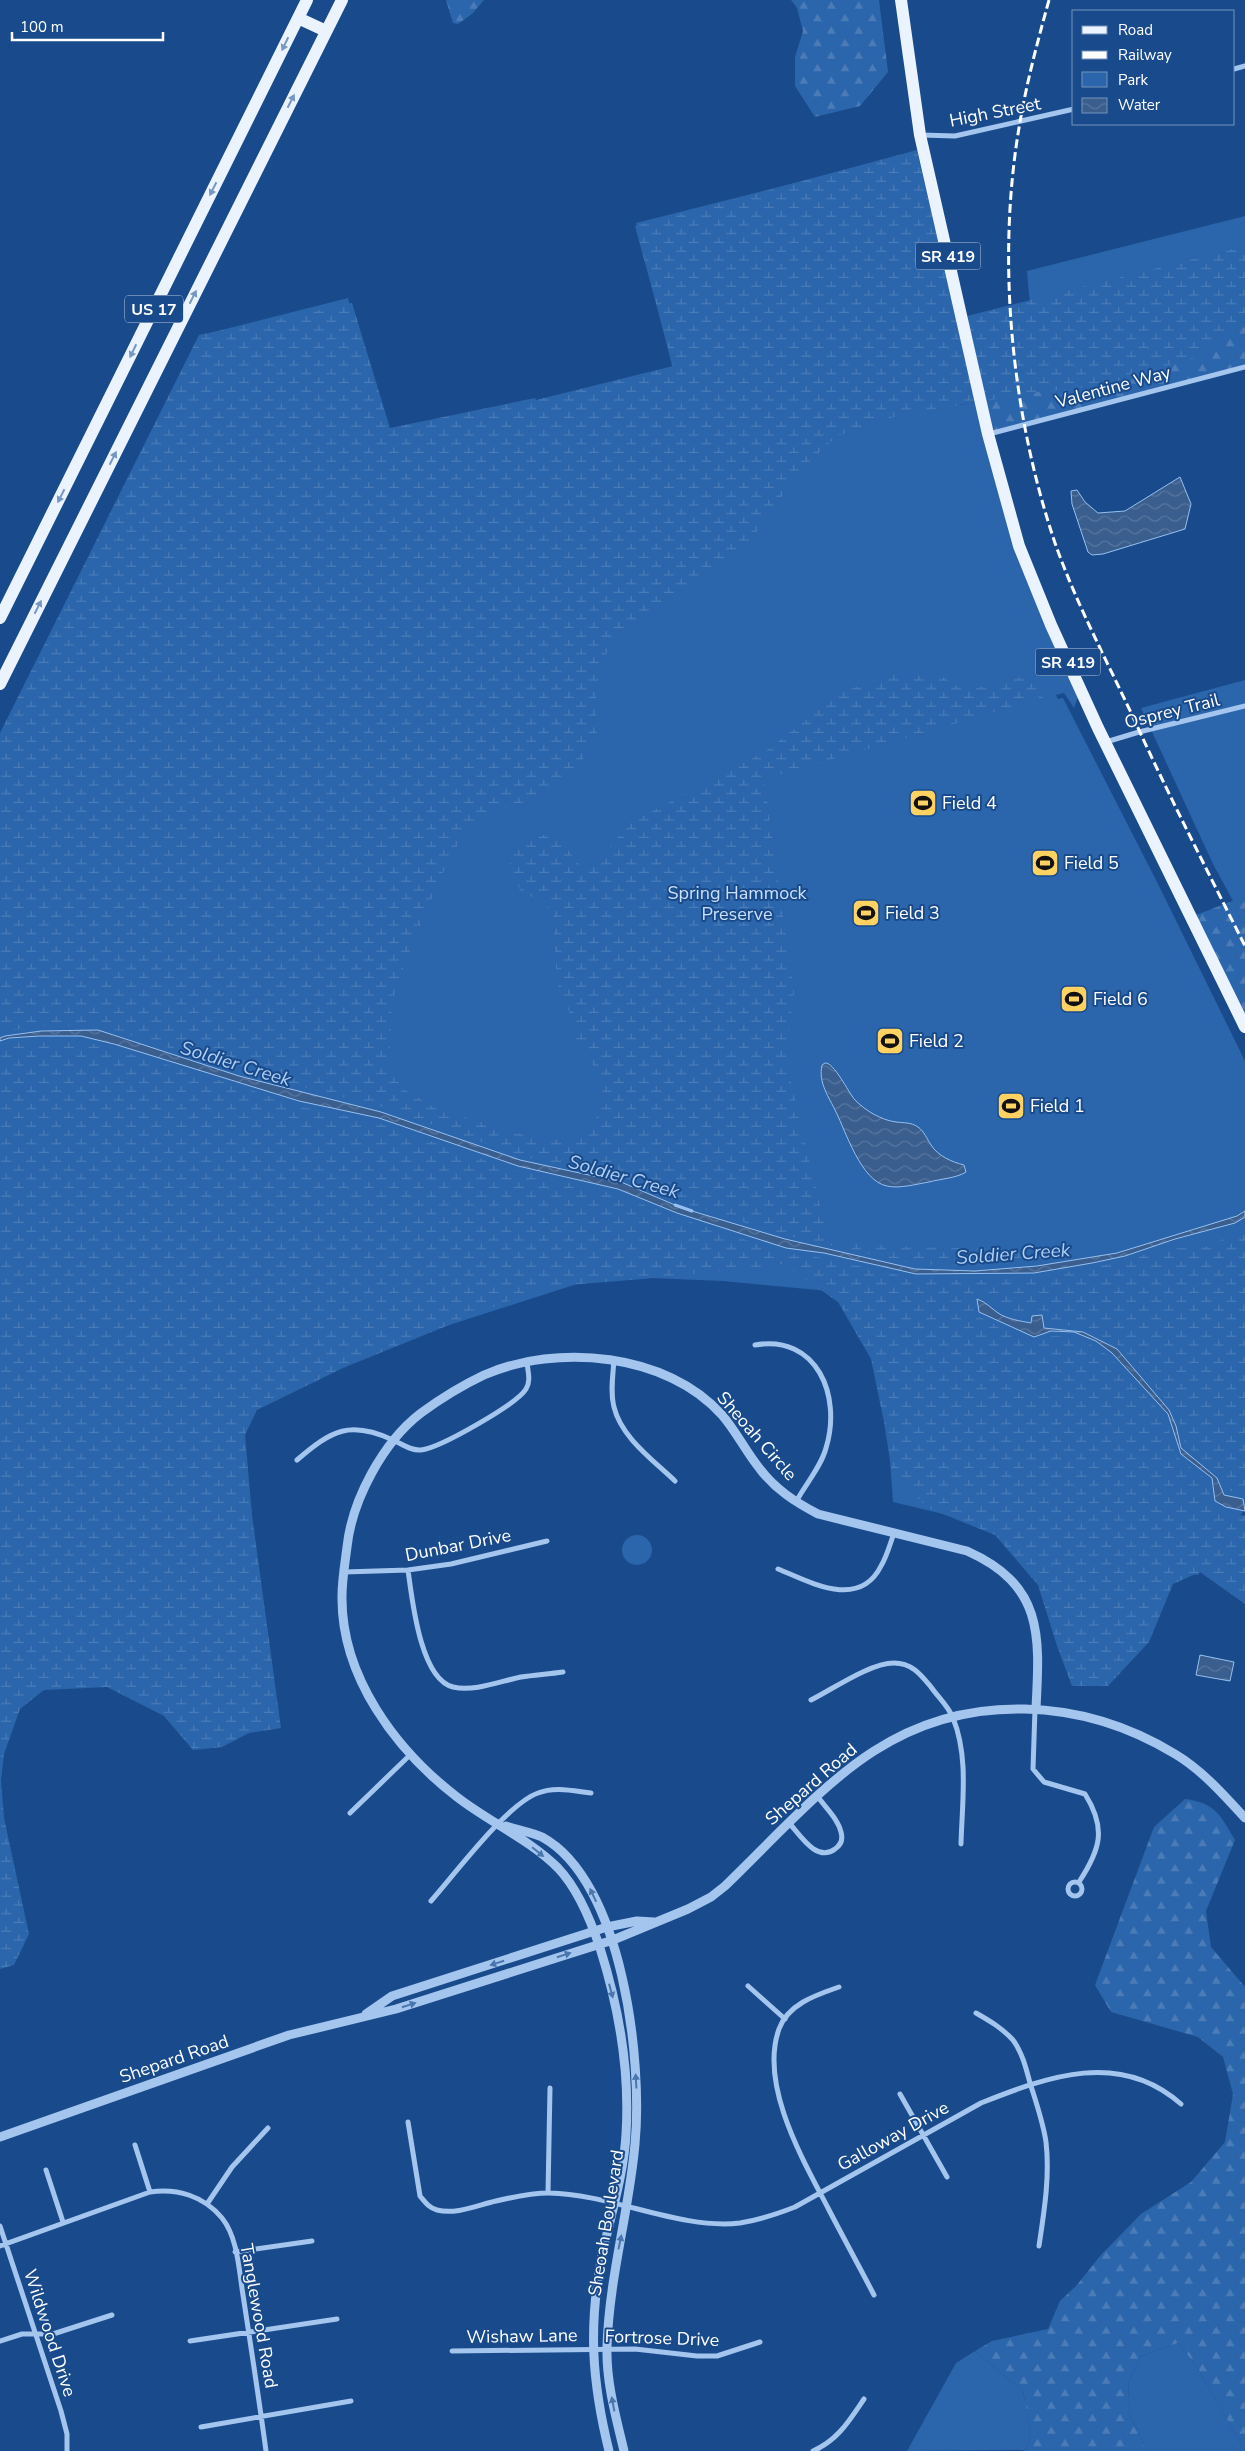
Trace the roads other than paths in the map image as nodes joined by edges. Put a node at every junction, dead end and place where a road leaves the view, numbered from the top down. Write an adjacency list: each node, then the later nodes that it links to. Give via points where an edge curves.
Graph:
1 (307, 0): 4 (main road, US 17)
2 (342, 0): 5 (main road, US 17)
3 (901, 0): 7 (main road, SR 419)
4 (298, 18): 5 (main road); 10 (main road, US 17, one-way to 10)
5 (326, 31): 11 (main road, US 17, one-way to 5)
6 (1072, 109): 7 (street, High Street, via 955,136)
7 (920, 135): 9 (main road, SR 419)
8 (1245, 367): 9 (street, Valentine Way)
9 (988, 434): 13 (main road, SR 419, via 1029,573)
10 (0, 618)
11 (0, 684)
12 (1245, 706): 13 (street, Osprey Trail)
13 (1105, 742): 14 (main road, SR 419)
14 (1245, 1028)
15 (754, 1345): 21 (street, via 780,1343 796,1349 809,1358 828,1391 831,1432 826,1451)
16 (614, 1360): 17 (street, Sheoah Circle, via 567,1358); 20 (street, via 613,1398 619,1420 635,1442); 21 (street, Sheoah Circle, via 652,1368 676,1378 698,1393 721,1415 761,1471)
17 (527, 1363): 18 (street, Sheoah Circle, via 474,1380 425,1410); 18 (street, via 529,1382 523,1394 469,1430 419,1450 412,1450)
18 (393, 1440): 19 (street, via 367,1429 355,1428 325,1438); 26 (street, Sheoah Circle, via 364,1486 354,1512)
19 (297, 1460)
20 (674, 1481)
21 (795, 1502): 22 (street, Sheoah Circle, via 818,1514)
22 (894, 1533): 24 (street, via 874,1577 853,1589 826,1589); 29 (street, Sheoah Circle, via 967,1551 987,1560 1011,1578 1024,1597 1037,1636)
23 (547, 1541): 25 (street, Dunbar Drive, via 451,1564)
24 (778, 1569)
25 (408, 1570): 26 (street, Dunbar Drive); 27 (street, via 419,1636 435,1672 445,1684 466,1688)
26 (344, 1572): 31 (street, Sheoah Circle, via 344,1619 357,1670 382,1718)
27 (563, 1672)
28 (811, 1700): 30 (street, via 875,1667 906,1664 919,1672)
29 (1036, 1708): 30 (street, Shepard Road); 35 (street, Shepard Road, via 1113,1723 1176,1754); 39 (street, via 1033,1769 1044,1782 1085,1794 1098,1826 1099,1844 1090,1867)
30 (953, 1717): 33 (street, Shepard Road, via 922,1727 874,1751); 38 (street, via 961,1746 963,1771)
31 (411, 1754): 34 (street); 36 (street, Sheoah Circle, via 457,1796)
32 (591, 1793): 36 (street, via 556,1789 539,1792 523,1800)
33 (818, 1797): 37 (street, Shepard Road); 37 (street, via 838,1824 842,1841 837,1848 821,1852 811,1847)
34 (350, 1813)
35 (1245, 1818)
36 (499, 1824): 40 (street); 42 (street, Sheoah Circle, one-way to 36, via 590,1889 570,1860 542,1837); 43 (street, Sheoah Circle, one-way to 43, via 559,1869 578,1896)
37 (790, 1824): 41 (street, Shepard Road, via 711,1897)
38 (961, 1844)
39 (1079, 1882)
40 (431, 1901)
41 (654, 1922): 42 (street, Shepard Road, via 637,1921); 44 (street, Shepard Road)
42 (607, 1927): 43 (street, Shepard Road); 44 (street, Sheoah Circle)
43 (593, 1932): 45 (street, Sheoah Circle); 49 (street, Shepard Road, one-way to 49, via 392,1996)
44 (613, 1940): 45 (street, Shepard Road); 67 (street, Sheoah Boulevard, one-way to 44, via 636,2142 635,2052)
45 (599, 1944): 49 (street, Shepard Road, one-way to 45); 65 (street, Sheoah Boulevard, one-way to 65, via 624,2052 626,2138)
46 (748, 1986): 50 (street)
47 (839, 1987): 50 (street, via 805,2000)
48 (976, 2013): 51 (street, via 1000,2027 1014,2041)
49 (362, 2017): 58 (street, Shepard Road, via 289,2035)
50 (785, 2019): 63 (street, via 776,2045 778,2087 790,2132)
51 (1031, 2086): 54 (street, Galloway Drive, via 1075,2074 1101,2071 1148,2081); 57 (street, Galloway Drive, via 981,2103); 72 (street, via 1046,2143 1046,2197)
52 (550, 2088): 64 (street)
53 (900, 2094): 57 (street)
54 (1181, 2104)
55 (408, 2122): 64 (street, Galloway Drive, via 420,2196 435,2210 448,2212 513,2197)
56 (268, 2128): 66 (street, via 232,2167)
57 (922, 2134): 61 (street); 63 (street, Galloway Drive)
58 (0, 2138)
59 (135, 2145): 62 (street)
60 (46, 2170): 68 (street)
61 (947, 2177)
62 (150, 2192): 66 (street, Tanglewood Road, via 179,2192); 68 (street, Tanglewood Road)
63 (820, 2192): 67 (street, Galloway Drive, via 773,2216 740,2223 690,2220); 74 (street)
64 (548, 2193): 65 (street, Galloway Drive)
65 (614, 2202): 67 (street, Galloway Drive); 82 (street, Sheoah Boulevard, via 595,2296)
66 (207, 2204): 73 (street, Tanglewood Road, via 222,2219)
67 (628, 2206): 83 (street, Sheoah Boulevard, one-way to 67, via 610,2297)
68 (63, 2222): 71 (street, Tanglewood Road)
69 (0, 2226): 71 (street, Wildwood Drive)
70 (312, 2241): 73 (street)
71 (3, 2245): 78 (street, Wildwood Drive)
72 (1038, 2246)
73 (236, 2252): 77 (street, Tanglewood Road)
74 (874, 2295)
75 (112, 2315): 78 (street, via 53,2334)
76 (337, 2319): 77 (street)
77 (249, 2333): 80 (street); 87 (street, Tanglewood Road)
78 (37, 2334): 79 (street, via 22,2334); 89 (street, Wildwood Drive, via 67,2434)
79 (0, 2341)
80 (190, 2342)
81 (760, 2342): 83 (street, Fortrose Drive, via 717,2356)
82 (592, 2349): 83 (street, Fortrose Drive); 84 (street, Wishaw Lane); 91 (street, Sheoah Boulevard, via 597,2404)
83 (607, 2349): 92 (street, Sheoah Boulevard, one-way to 83, via 612,2402)
84 (452, 2351)
85 (864, 2399): 93 (street, via 841,2433 827,2445)
86 (350, 2401): 87 (street)
87 (261, 2416): 88 (street); 90 (street, Tanglewood Road)
88 (201, 2427)
89 (67, 2451)
90 (266, 2451)
91 (609, 2451)
92 (624, 2451)
93 (813, 2451)

